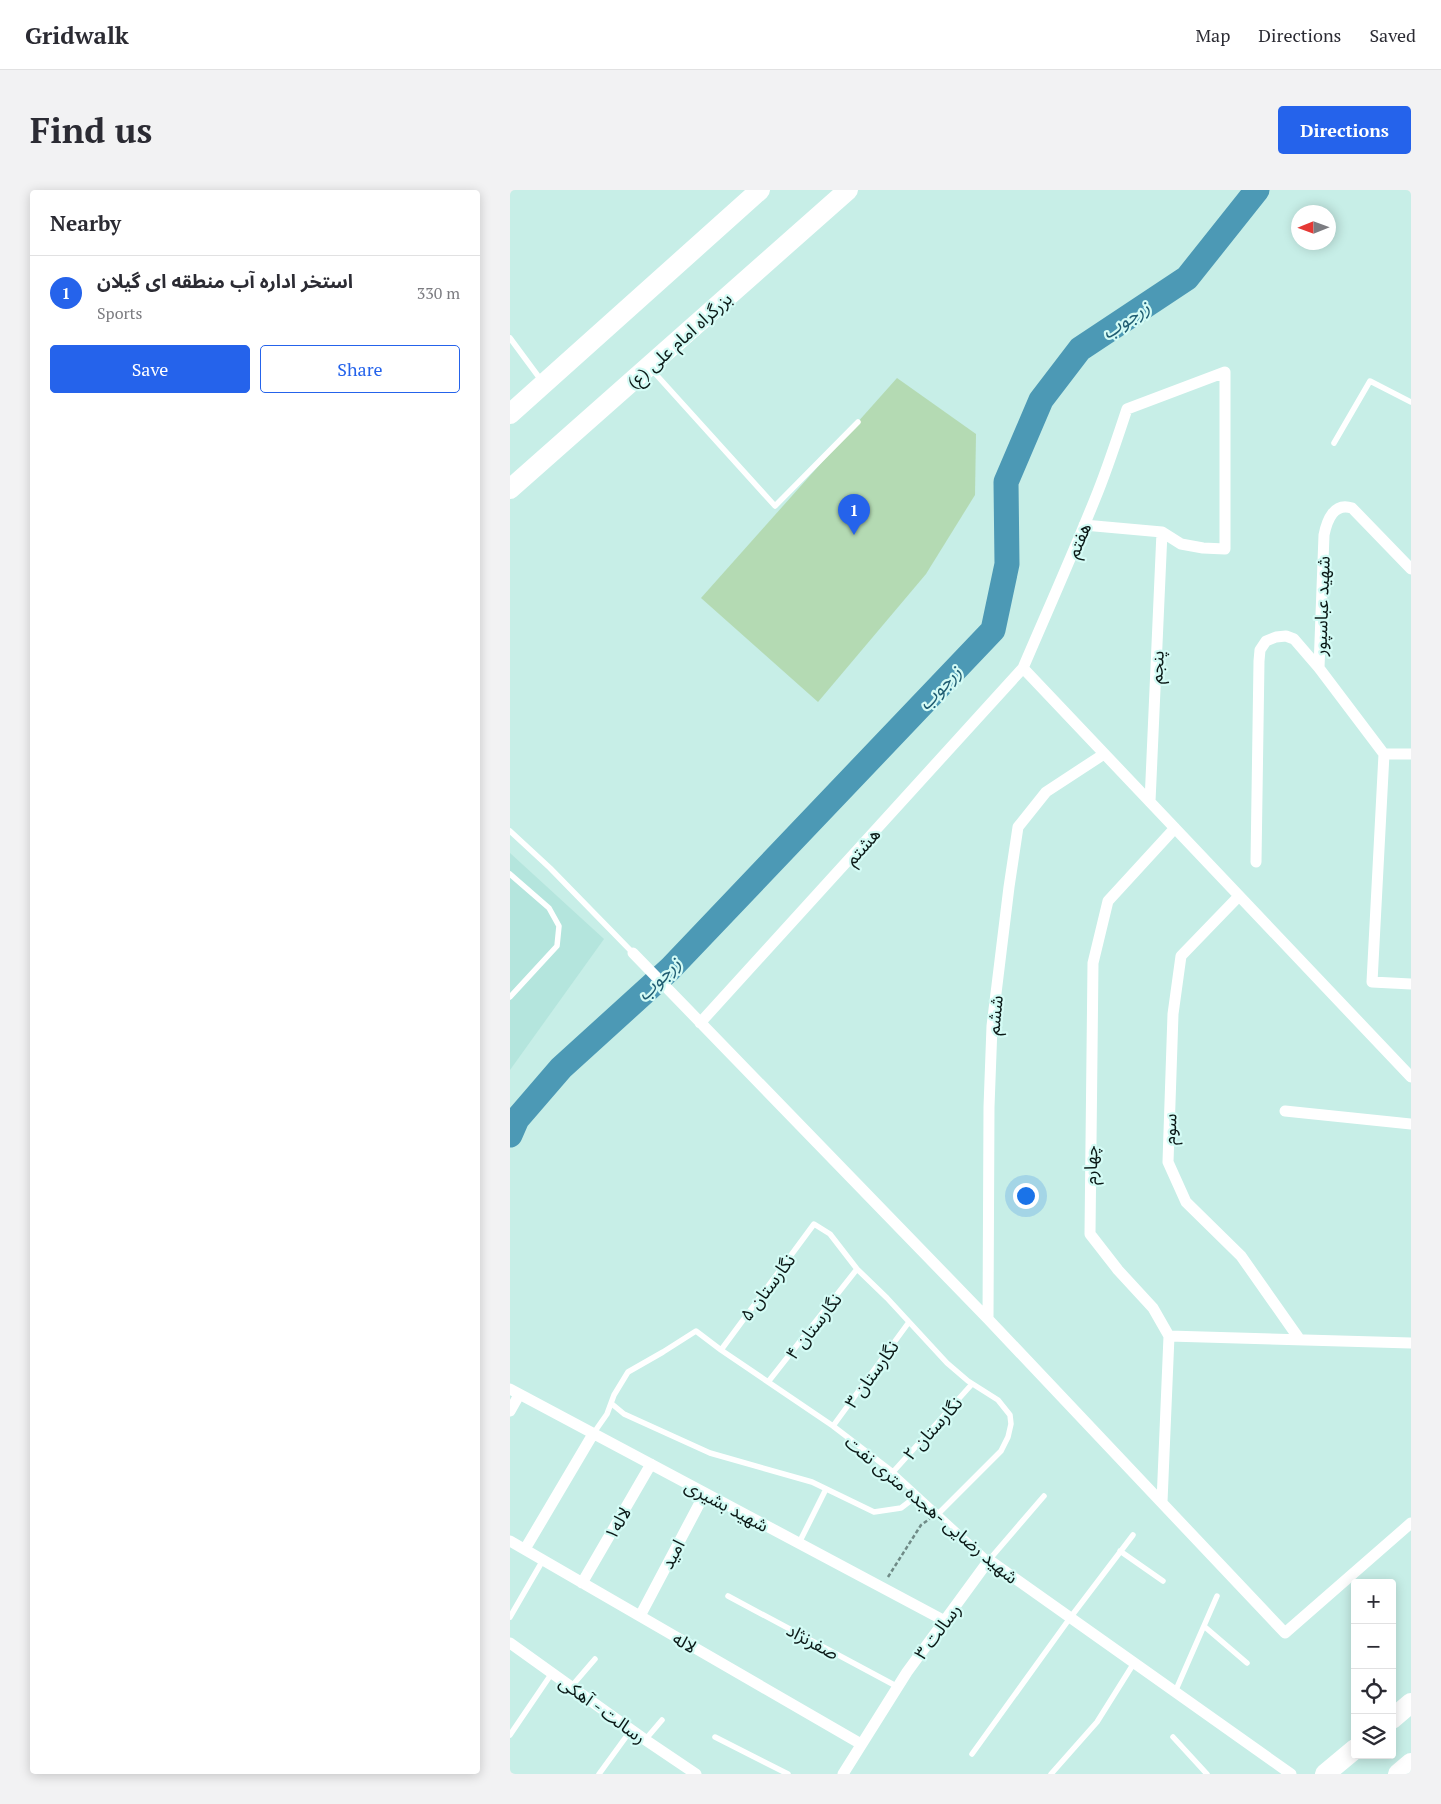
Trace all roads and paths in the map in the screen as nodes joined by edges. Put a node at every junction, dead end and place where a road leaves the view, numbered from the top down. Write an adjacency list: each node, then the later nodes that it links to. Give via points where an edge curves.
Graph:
1 (760, 190): 5 (highway)
2 (848, 190): 4 (highway, بزرگراه امام علی (ع))
3 (510, 338): 5 (lane)
4 (649, 366): 8 (lane, via 775,506); 10 (highway, بزرگراه امام علی (ع))
5 (544, 384): 7 (highway)
6 (1411, 402): 9 (lane, via 1370,381)
7 (510, 414)
8 (858, 422)
9 (1334, 442)
10 (510, 489)
11 (1084, 525): 12 (street); 12 (street, هفتم, via 1127,409 1225,372 1225,549 1181,544); 14 (street, هفتم)
12 (1162, 532): 19 (street, پنجم)
13 (1411, 569): 15 (street, شهید عباسپور, via 1352,508 1339,507 1332,513 1324,535)
14 (1023, 668): 16 (street); 28 (street, هشتم)
15 (1319, 668): 17 (street); 22 (street, شهید عباسپور, via 1294,639 1286,636 1266,641 1260,650)
16 (1104, 754): 19 (street); 33 (street, ششم, via 1046,792 1018,827 992,1026)
17 (1384, 754): 18 (street); 26 (street, via 1372,982)
18 (1411, 754)
19 (1150, 802): 20 (street)
20 (1175, 828): 24 (street); 35 (street, چهارم, via 1108,901 1093,963 1092,983 1090,1234 1153,1308)
21 (510, 831): 25 (lane)
22 (1256, 862)
23 (510, 874): 27 (lane, via 549,908 559,926 557,946)
24 (1239, 896): 29 (street); 36 (street, سوم, via 1181,956 1173,1014 1168,1162 1186,1202 1241,1256)
25 (633, 953): 28 (street)
26 (1411, 984)
27 (510, 997)
28 (697, 1020): 33 (street)
29 (1411, 1077)
30 (1285, 1111): 31 (street)
31 (1411, 1124)
32 (858, 1269): 34 (lane); 38 (lane, نگارستان ۵, via 830,1234 814,1224); 39 (lane, نگارستان ۴)
33 (988, 1319): 52 (street)
34 (909, 1322): 40 (lane, via 946,1363); 44 (lane, نگارستان ۳)
35 (1169, 1336): 36 (street); 52 (street)
36 (1300, 1340): 37 (street)
37 (1411, 1343)
38 (721, 1350): 39 (lane, شهید رضایی -هجده متری نفت); 42 (lane, شهید رضایی -هجده متری نفت, via 696,1331 628,1372)
39 (768, 1382): 44 (lane, شهید رضایی -هجده متری نفت)
40 (972, 1384): 47 (lane, نگارستان ۲); 53 (lane, via 998,1400 1010,1415 1008,1437 1000,1451)
41 (515, 1392): 43 (street); 45 (street, شهید بشیری)
42 (612, 1404): 45 (lane); 48 (lane, via 624,1414 710,1453 812,1482)
43 (510, 1411)
44 (833, 1426): 47 (lane, شهید رضایی -هجده متری نفت)
45 (593, 1434): 46 (street, شهید بشیری); 58 (street)
46 (651, 1464): 49 (street, شهید بشیری); 63 (street, لاله۱)
47 (893, 1472): 50 (lane, شهید رضایی -هجده متری نفت)
48 (826, 1489): 50 (lane, via 874,1512 901,1508); 57 (lane)
49 (705, 1493): 57 (street, شهید بشیری); 67 (street, امید)
50 (918, 1495): 53 (lane, شهید رضایی -هجده متری نفت)
51 (1044, 1496): 61 (lane, رسالت ۳)
52 (1162, 1502): 54 (street, via 1285,1634)
53 (938, 1514): 61 (lane, شهید رضایی -هجده متری نفت); 64 (path, via 921,1525)
54 (1411, 1522)
55 (1133, 1535): 59 (lane)
56 (510, 1540): 58 (street, لاله)
57 (799, 1543): 64 (street, شهید بشیری)
58 (525, 1550): 60 (street, لاله)
59 (1120, 1551): 62 (lane); 69 (lane)
60 (543, 1560): 63 (street, لاله); 68 (lane)
61 (989, 1560): 69 (street, شهید رضایی -هجده متری نفت); 70 (street, رسالت ۳)
62 (1163, 1581)
63 (582, 1583): 67 (street, لاله)
64 (883, 1588): 70 (street, شهید بشیری)
65 (728, 1596): 77 (lane, صفرنژاد)
66 (1218, 1596): 71 (lane)
67 (640, 1616): 88 (street, لاله)
68 (510, 1617)
69 (1070, 1618): 74 (street, شهید رضایی -هجده متری نفت); 90 (lane)
70 (945, 1620): 77 (street, رسالت ۳)
71 (1205, 1627): 75 (lane); 79 (lane)
72 (510, 1643): 76 (street, رسالت - آهکی)
73 (595, 1659): 78 (lane)
74 (1134, 1663): 79 (street, شهید رضایی -هجده متری نفت); 96 (lane, via 1097,1722)
75 (1247, 1663)
76 (552, 1673): 78 (street, رسالت - آهکی); 84 (lane)
77 (898, 1686): 88 (street, رسالت ۳)
78 (571, 1687): 83 (street, رسالت - آهکی)
79 (1175, 1692): 98 (street, شهید رضایی -هجده متری نفت)
80 (1411, 1703): 81 (highway)
81 (1396, 1716)
82 (662, 1720): 87 (lane)
83 (631, 1730): 87 (street, رسالت - آهکی); 92 (lane)
84 (510, 1736)
85 (715, 1737): 94 (lane)
86 (1173, 1737): 97 (lane)
87 (645, 1740): 93 (street, رسالت - آهکی)
88 (861, 1744): 95 (street, رسالت ۳)
89 (1351, 1752): 99 (highway)
90 (972, 1754)
91 (1411, 1763): 100 (highway)
92 (599, 1774)
93 (696, 1774)
94 (788, 1774)
95 (843, 1774)
96 (1051, 1774)
97 (1207, 1774)
98 (1291, 1774)
99 (1325, 1774)
100 (1398, 1774)

